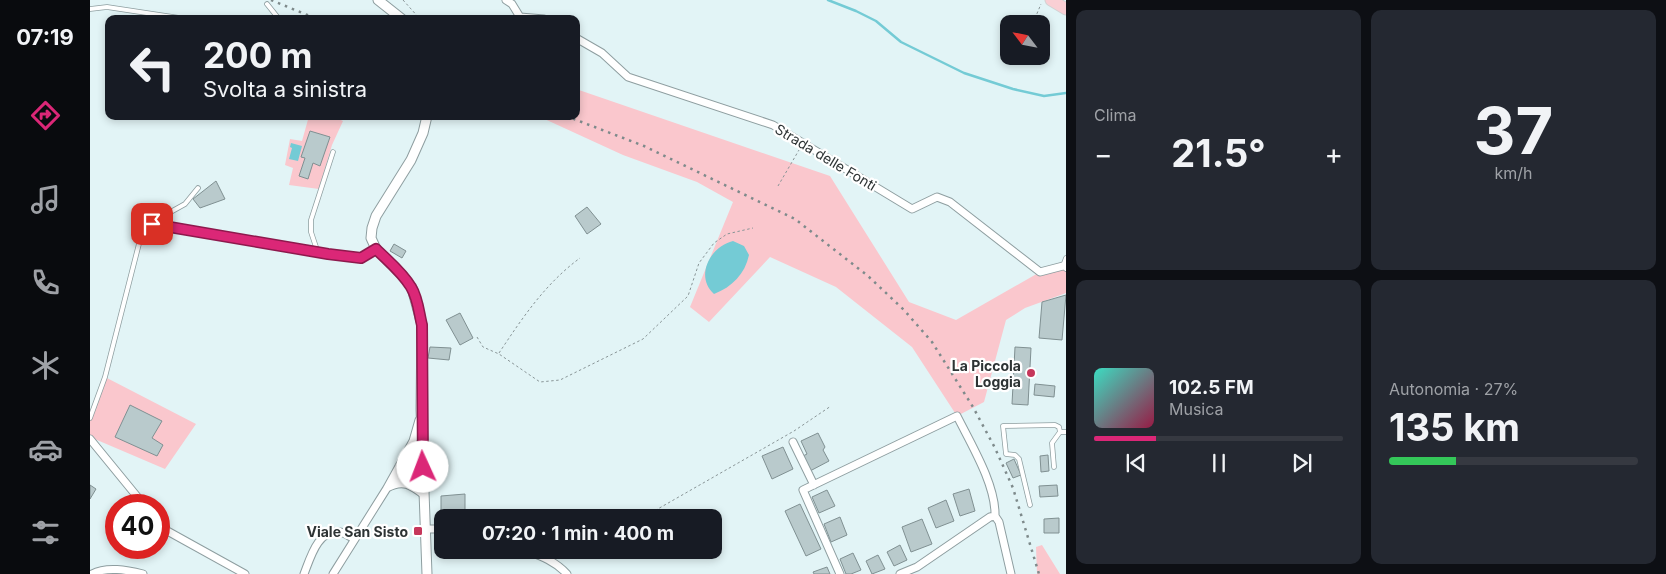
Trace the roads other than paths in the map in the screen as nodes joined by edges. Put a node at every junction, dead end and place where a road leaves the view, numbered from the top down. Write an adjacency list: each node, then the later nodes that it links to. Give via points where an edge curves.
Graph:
1 (378, 0): 11 (street)
2 (506, 0): 12 (street)
3 (1062, 0): 5 (main road)
4 (1046, 2): 8 (main road)
5 (1066, 2)
6 (267, 4): 10 (lane)
7 (90, 9): 9 (lane, via 107,7)
8 (1066, 9)
9 (160, 15)
10 (276, 15)
11 (397, 15)
12 (519, 15)
13 (580, 40): 21 (street, Strada delle Fonti, via 602,53 628,77 773,125 912,209 937,197 950,202 1040,272)
14 (426, 120): 18 (street, via 411,160 376,216 372,228)
15 (333, 152): 19 (lane, via 310,220)
16 (198, 188): 17 (lane, via 185,204)
17 (147, 224): 19 (lane); 23 (lane, via 142,232 105,377)
18 (376, 249): 19 (lane, via 361,258); 22 (street, via 412,288 417,304 422,325)
19 (318, 253)
20 (1066, 258): 21 (lane)
21 (1064, 267)
22 (421, 409): 28 (street, via 413,441); 29 (street)
23 (90, 418)
24 (1060, 432): 25 (lane); 30 (lane, via 1052,444); 36 (lane, via 1056,425 1003,426 1006,454 1019,459)
25 (1066, 432)
26 (90, 438): 34 (street)
27 (793, 442): 32 (street)
28 (399, 466): 29 (street, via 414,463); 33 (street)
29 (423, 467): 31 (street, via 400,477); 35 (street)
30 (1054, 467)
31 (394, 484): 33 (street); 35 (street, via 407,484)
32 (814, 485): 37 (street, via 957,416 982,466 995,506); 50 (street, via 803,490)
33 (387, 488): 41 (street)
34 (135, 494)
35 (424, 495): 38 (street)
36 (1030, 505)
37 (995, 516): 51 (street, via 990,516 917,567); 52 (street)
38 (425, 529): 39 (street); 48 (street)
39 (434, 529)
40 (170, 532): 45 (street)
41 (354, 539): 46 (street, via 339,532 329,533 317,543); 47 (street)
42 (548, 559): 49 (street)
43 (92, 574): 44 (street, via 101,569)
44 (142, 574)
45 (244, 574)
46 (304, 574)
47 (333, 574)
48 (427, 574)
49 (567, 574)
50 (840, 574)
51 (900, 574)
52 (1010, 574)

